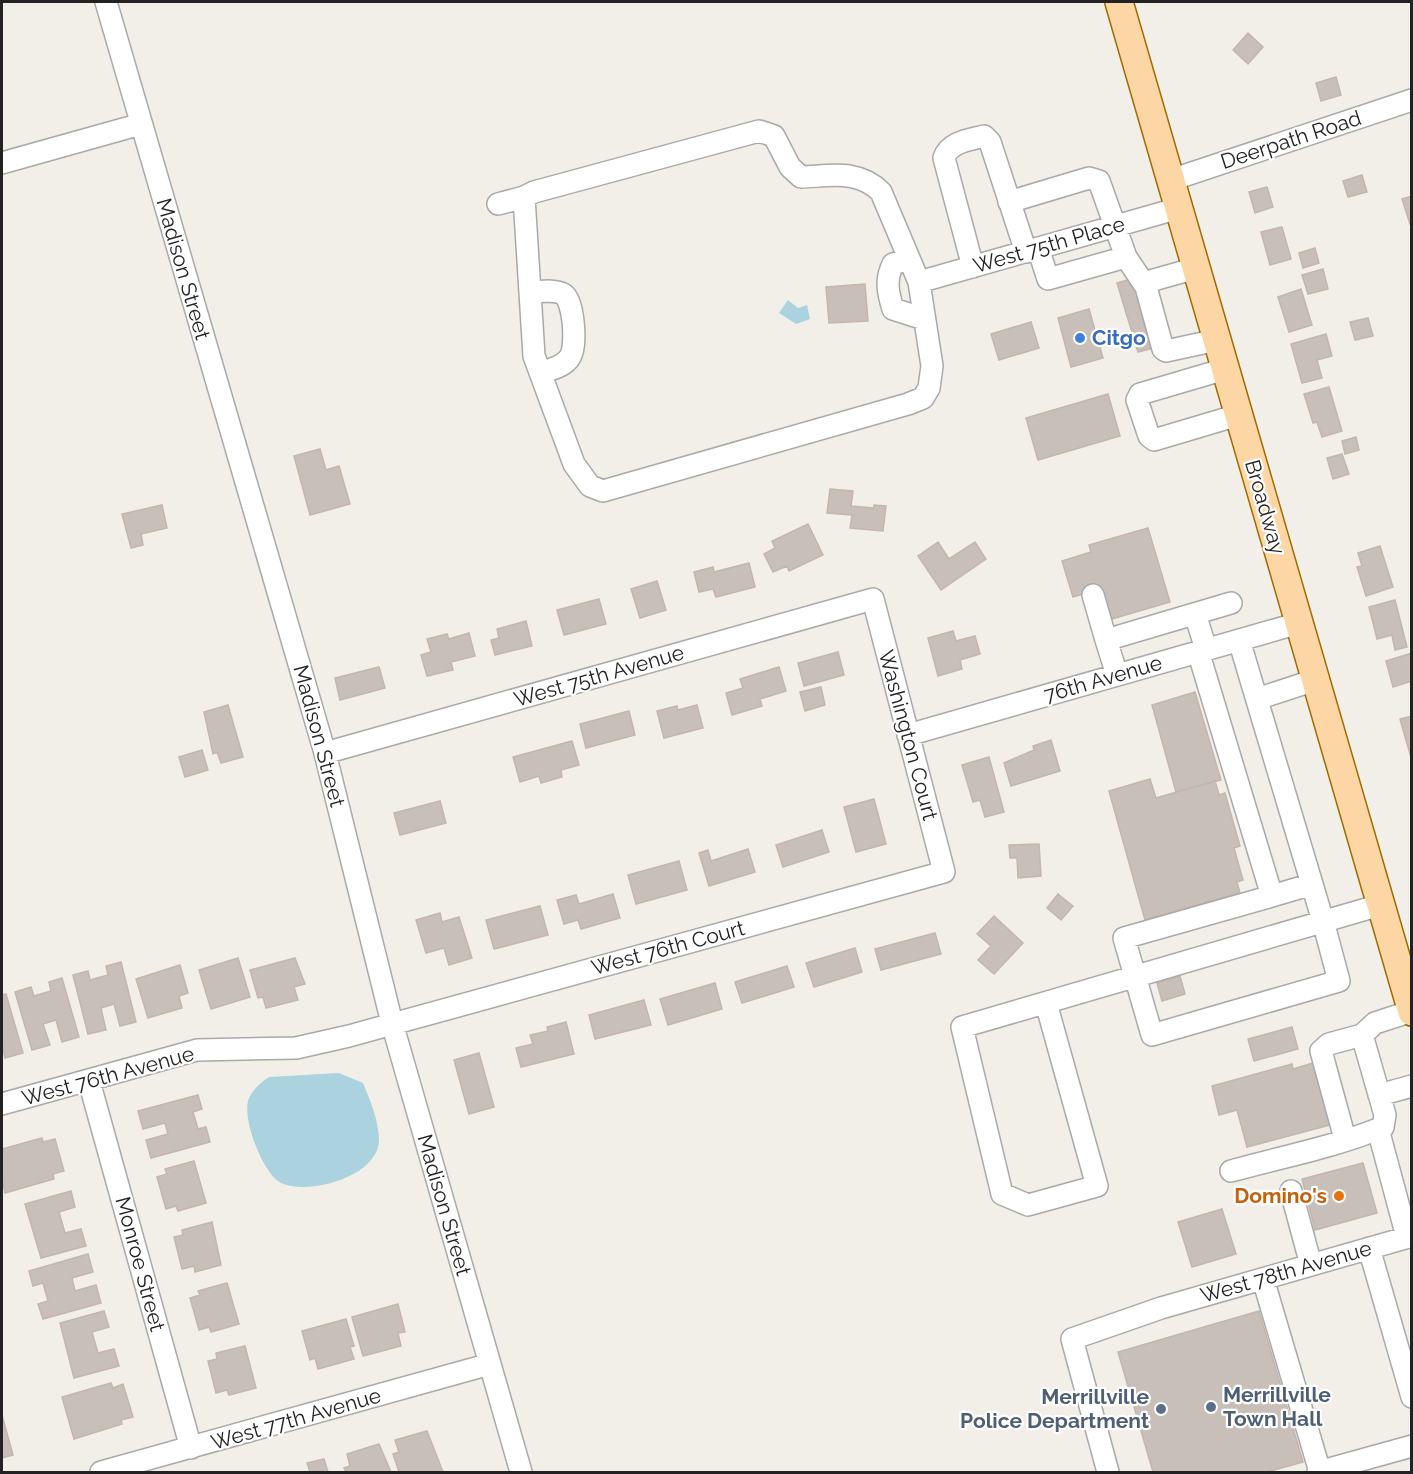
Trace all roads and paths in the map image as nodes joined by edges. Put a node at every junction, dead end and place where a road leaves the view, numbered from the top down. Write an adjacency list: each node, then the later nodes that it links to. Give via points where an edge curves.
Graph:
1 (106, 2): 4 (street, Madison Street)
2 (1119, 2): 6 (main road, Broadway)
3 (1412, 100): 6 (street, Deerpath Road)
4 (141, 124): 5 (street); 39 (street, Madison Street)
5 (2, 163)
6 (1170, 180): 10 (main road, Broadway)
7 (524, 197): 9 (street); 15 (street, via 759,131 774,136 790,167 801,177 851,176 871,182 881,192); 21 (street)
8 (1010, 202): 11 (street, via 1089,178 1099,181 1104,189); 13 (street); 16 (street, via 990,142 984,136 946,150 944,158)
9 (498, 204)
10 (1179, 208): 11 (street, West 75th Place); 17 (main road, Broadway)
11 (1115, 226): 12 (street, West 75th Place); 14 (street)
12 (1063, 241): 13 (street, West 75th Place); 18 (street)
13 (1032, 250): 16 (street, West 75th Place); 18 (street, via 1046,278)
14 (1126, 257): 18 (street); 20 (street)
15 (909, 259): 19 (street); 22 (street, via 893,264 887,276 888,295 893,309)
16 (973, 267): 19 (street, West 75th Place)
17 (1196, 268): 20 (street); 23 (main road, Broadway)
18 (1071, 272)
19 (919, 282): 22 (street)
20 (1143, 283): 23 (street, via 1166,351)
21 (530, 292): 25 (street, via 534,356); 25 (street, via 552,291 563,294 570,302 574,344 570,358)
22 (924, 319): 25 (street, via 932,366 929,388 923,398 603,491 590,486 574,464)
23 (1217, 340): 24 (main road, Broadway)
24 (1225, 369): 26 (main road, Broadway); 26 (street, via 1140,394 1137,400 1149,436 1154,440)
25 (541, 373)
26 (1238, 415): 31 (main road, Broadway)
27 (1093, 595): 32 (street)
28 (873, 599): 38 (street, Washington Court); 39 (street, West 75th Avenue)
29 (1231, 603): 30 (street)
30 (1195, 614): 32 (street); 34 (street)
31 (1299, 623): 33 (street, 76th Avenue); 36 (main road, Broadway)
32 (1106, 640): 35 (street)
33 (1239, 640): 34 (street, 76th Avenue); 37 (street)
34 (1202, 650): 35 (street, 76th Avenue); 42 (street)
35 (1117, 675): 38 (street, 76th Avenue)
36 (1315, 680): 37 (street); 43 (main road, Broadway)
37 (1257, 699): 41 (street)
38 (908, 735): 40 (street, Washington Court)
39 (325, 753): 48 (street, Madison Street)
40 (944, 872): 48 (street, West 76th Court)
41 (1312, 884): 42 (street); 44 (street)
42 (1272, 896): 45 (street, via 1124,938)
43 (1380, 904): 44 (street); 47 (main road, Broadway)
44 (1323, 921): 45 (street); 45 (street, via 1339,981 1152,1035)
45 (1135, 977): 46 (street)
46 (1046, 1003): 46 (street, via 962,1028 1002,1194 1028,1205 1097,1186)
47 (1411, 1011): 49 (street, via 1375,1023)
48 (392, 1023): 50 (street, West 76th Avenue, via 296,1048 197,1050); 62 (street, Madison Street)
49 (1362, 1035): 52 (street); 55 (street, via 1329,1044 1322,1051)
50 (89, 1081): 53 (street, West 76th Avenue); 65 (street, Monroe Street)
51 (1412, 1086): 52 (street)
52 (1379, 1095): 54 (street, via 1385,1123)
53 (2, 1104)
54 (1378, 1129): 55 (street); 58 (street)
55 (1345, 1139): 56 (street)
56 (1231, 1170)
57 (1291, 1191): 60 (street)
58 (1409, 1237): 59 (street, West 78th Avenue)
59 (1369, 1248): 60 (street, West 78th Avenue); 63 (street)
60 (1311, 1265): 61 (street, West 78th Avenue)
61 (1263, 1279): 66 (street); 69 (street, West 78th Avenue, via 1161,1308 1072,1340)
62 (490, 1365): 65 (street, West 77th Avenue); 68 (street, Madison Street)
63 (1412, 1397)
64 (1412, 1446): 66 (street)
65 (190, 1448): 67 (street, West 77th Avenue)
66 (1319, 1472)
67 (101, 1473)
68 (521, 1473)
69 (1108, 1473)

